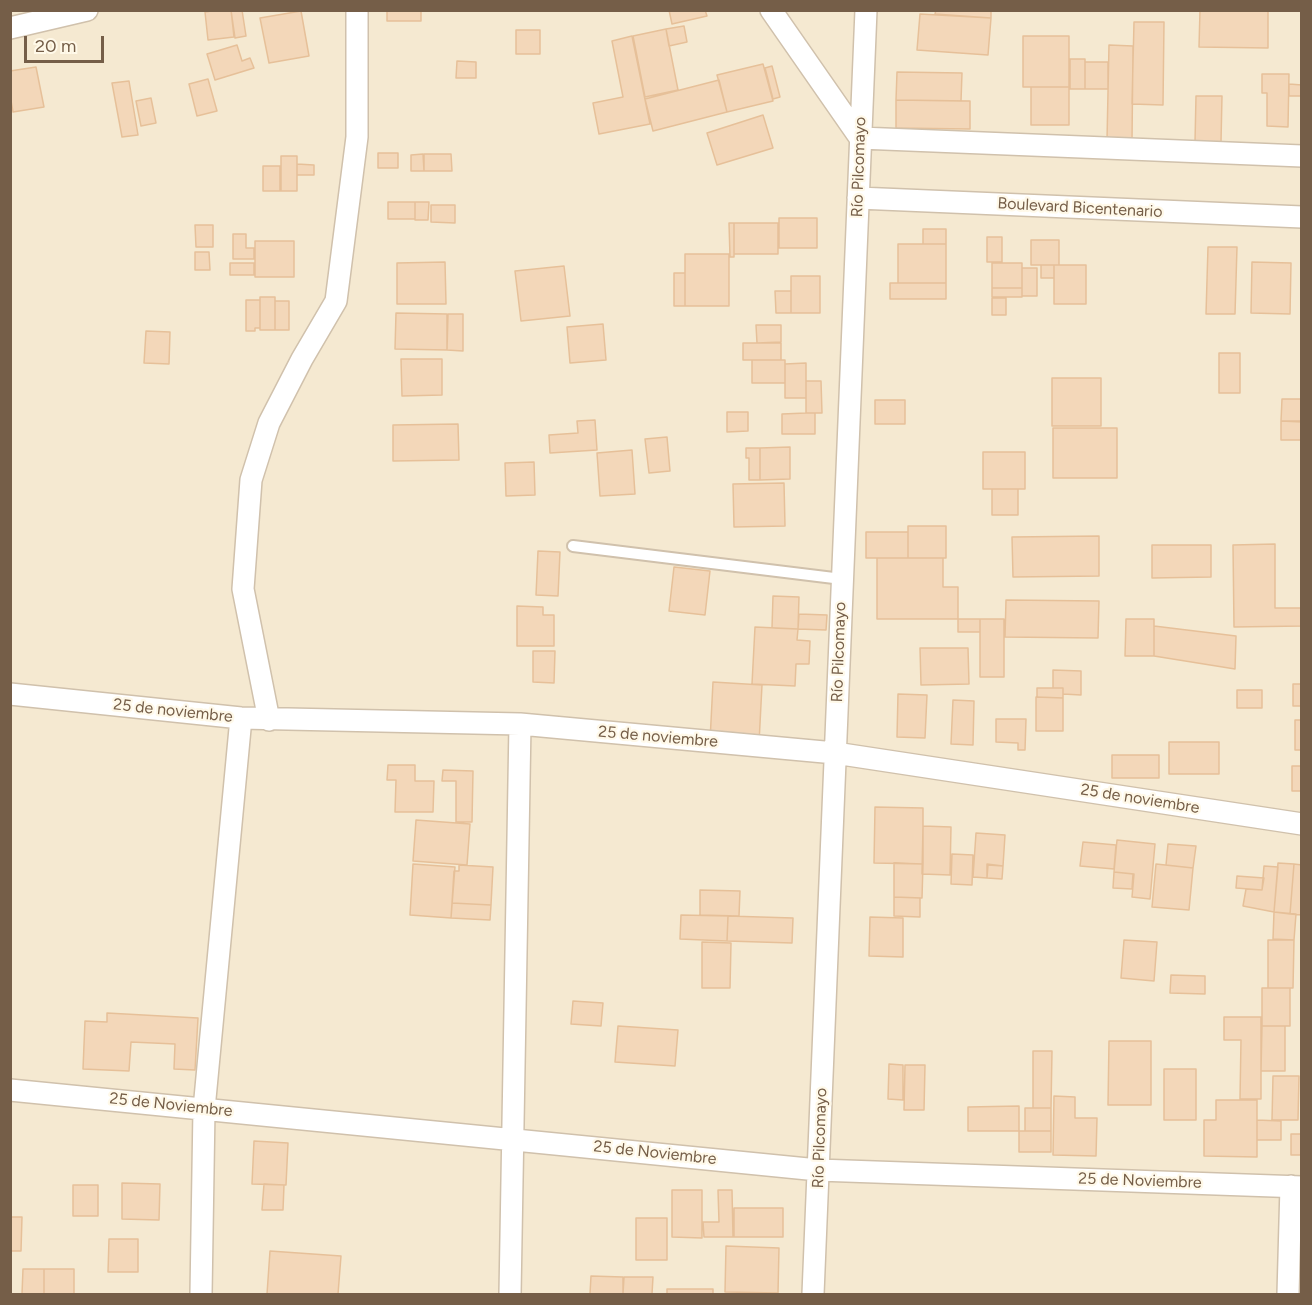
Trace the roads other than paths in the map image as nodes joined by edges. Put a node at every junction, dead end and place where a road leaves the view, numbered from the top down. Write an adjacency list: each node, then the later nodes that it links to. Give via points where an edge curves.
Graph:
1 (87, 10): 5 (street)
2 (357, 10): 14 (street, via 357,137 336,301 269,423 251,480 243,589)
3 (771, 10): 6 (street)
4 (866, 10): 6 (street, Río Pilcomayo)
5 (10, 28)
6 (860, 138): 7 (street); 8 (street, Río Pilcomayo)
7 (1302, 156)
8 (858, 198): 9 (street, Boulevard Bicentenario); 11 (street, Río Pilcomayo)
9 (1302, 217)
10 (573, 546): 11 (lane)
11 (842, 579): 16 (street, Río Pilcomayo)
12 (10, 694): 13 (street, 25 de noviembre)
13 (241, 718): 14 (street, 25 de noviembre); 19 (street)
14 (269, 720): 15 (street, 25 de noviembre)
15 (520, 724): 16 (street, 25 de noviembre); 20 (street)
16 (835, 753): 17 (street, 25 de noviembre); 21 (street, Río Pilcomayo)
17 (1302, 824)
18 (10, 1090): 19 (street, 25 de Noviembre)
19 (204, 1108): 20 (street, 25 de Noviembre); 23 (street)
20 (513, 1139): 21 (street, 25 de Noviembre); 24 (street)
21 (818, 1170): 22 (street, 25 de Noviembre); 25 (street, Río Pilcomayo)
22 (1296, 1186): 26 (street)
23 (201, 1294)
24 (510, 1294)
25 (813, 1294)
26 (1288, 1294)

